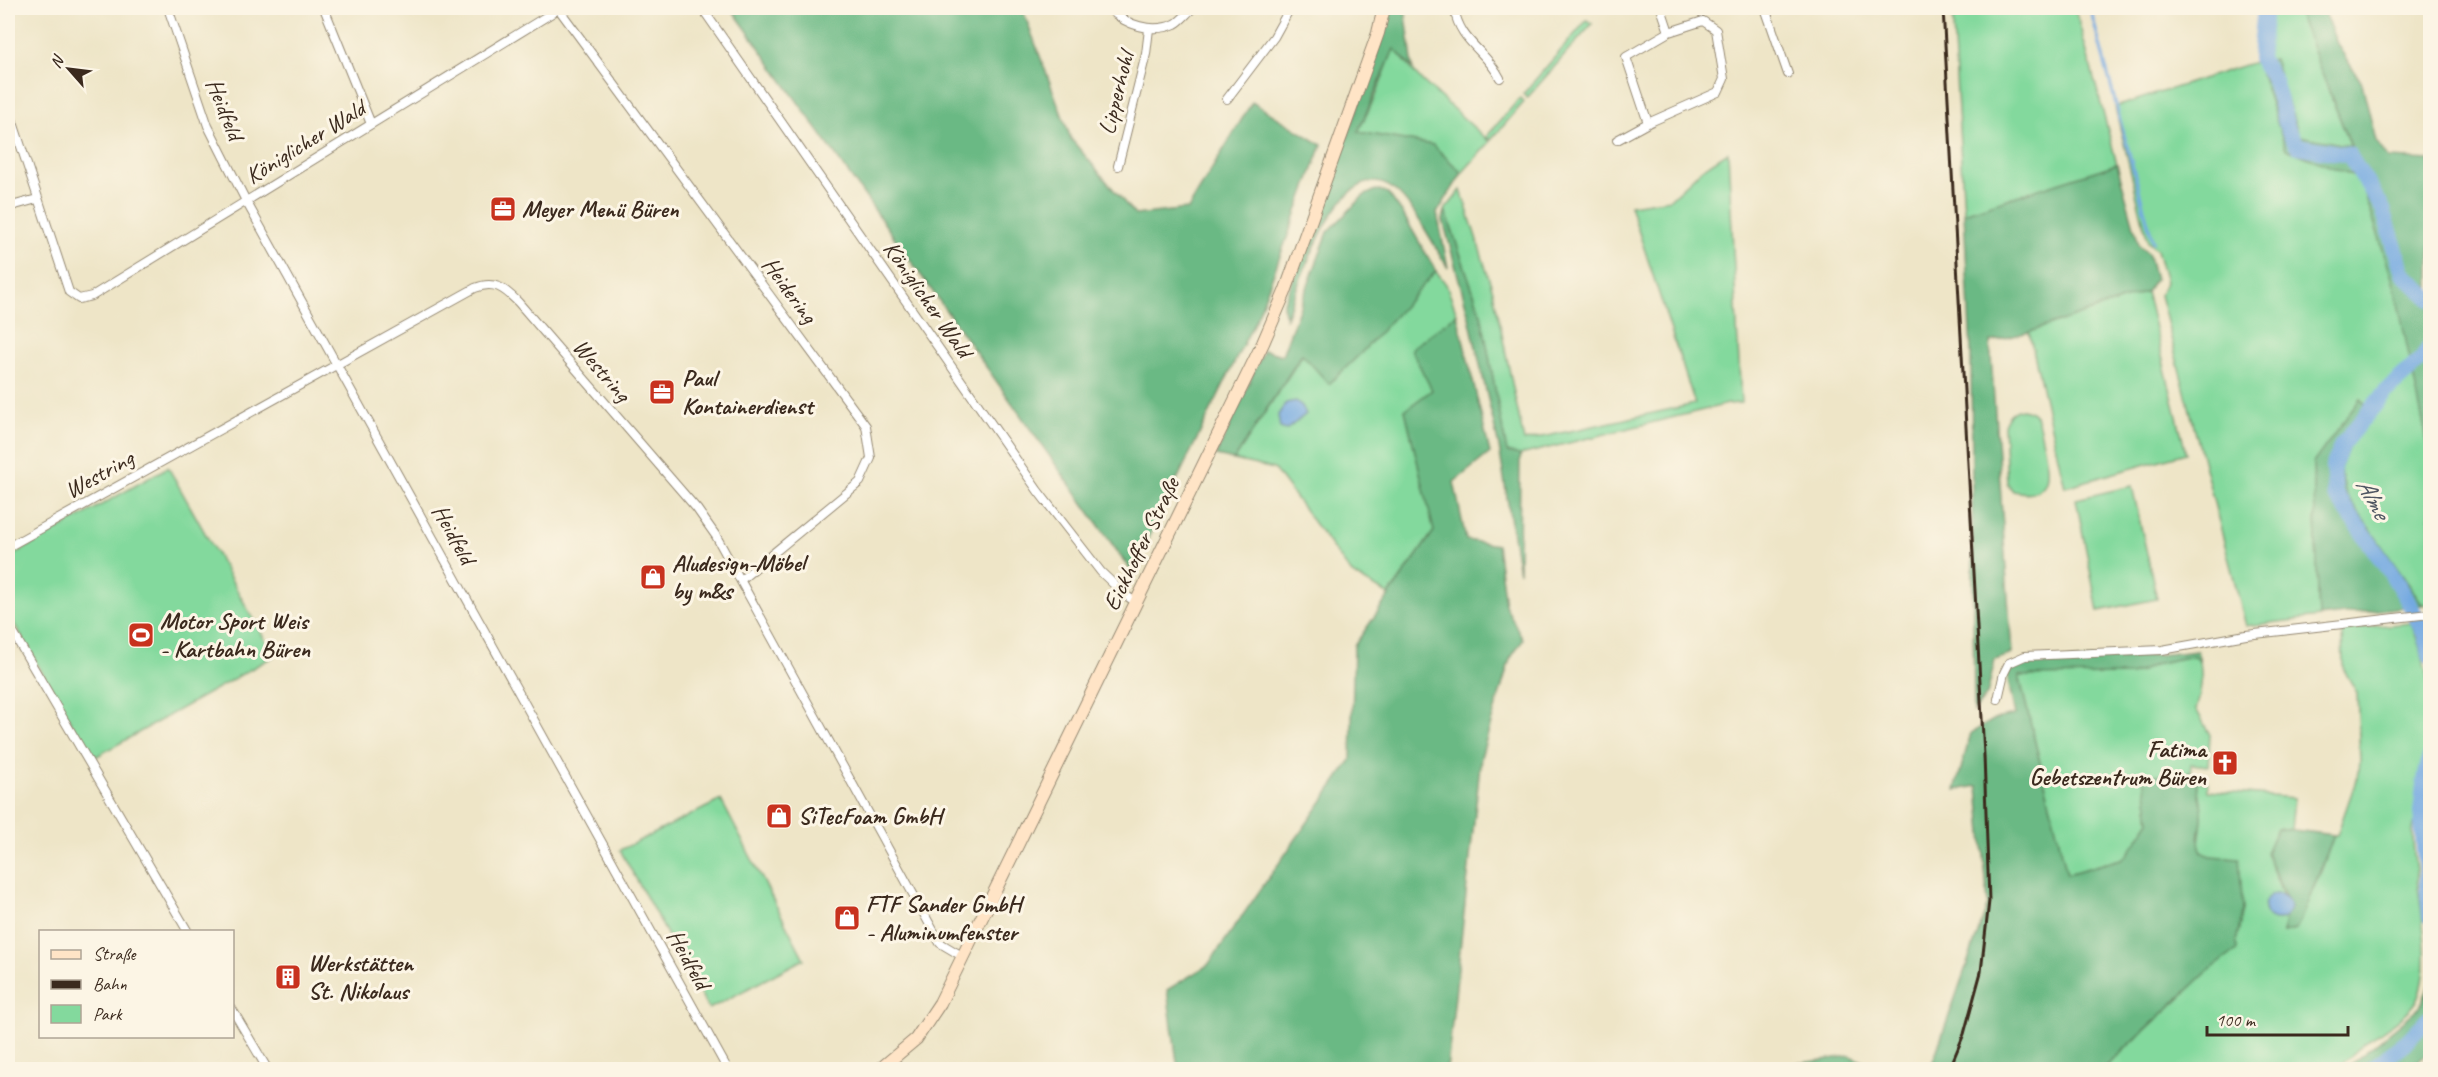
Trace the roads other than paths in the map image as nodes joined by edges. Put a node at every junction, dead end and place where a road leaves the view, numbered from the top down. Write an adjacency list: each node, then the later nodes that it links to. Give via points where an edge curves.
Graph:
1 (168, 8): 23 (street, Heidfeld, via 208,126)
2 (324, 8): 19 (street)
3 (559, 8): 19 (street, Königlicher Wald); 27 (street, Heidering, via 866,426 871,458 860,482)
4 (702, 8): 28 (street, Königlicher Wald, via 1038,491 1101,572)
5 (1109, 8): 12 (street, Lipperhohl, via 1127,21)
6 (1192, 8): 12 (street, Lipperhohl, via 1176,23)
7 (1290, 8): 16 (street, via 1274,37)
8 (1384, 8): 28 (main road, Eickhoffer Straße, via 1277,310)
9 (1454, 8): 15 (street, via 1460,30 1492,63)
10 (1661, 8): 13 (street)
11 (1765, 8): 14 (street)
12 (1149, 29): 21 (street, Lipperhohl)
13 (1669, 32): 18 (street, via 1626,57); 18 (street, via 1703,21 1716,30 1724,79 1718,92)
14 (1788, 74)
15 (1500, 78)
16 (1227, 99)
17 (8, 107): 22 (street)
18 (1648, 123): 20 (street)
19 (371, 124): 23 (street, Königlicher Wald)
20 (1617, 140)
21 (1118, 166)
22 (37, 199): 23 (street, Königlicher Wald, via 69,292 79,299 93,296); 24 (street)
23 (246, 201): 25 (street, Heidfeld)
24 (8, 207)
25 (338, 364): 26 (street, Westring); 27 (street, Westring, via 475,288 494,284 501,287 697,509); 37 (street, Heidfeld)
26 (8, 547)
27 (742, 579): 33 (street, Westring, via 940,943)
28 (1136, 602): 33 (main road, Eickhoffer Straße)
29 (2428, 614): 31 (street, via 2246,635 2162,650 2025,656 2009,663)
30 (8, 624): 32 (street)
31 (1998, 699)
32 (187, 930)
33 (962, 957): 38 (main road, Eickhoffer Straße, via 925,1027)
34 (234, 1012): 36 (street)
35 (2430, 1062): 39 (main road)
36 (268, 1070)
37 (728, 1070)
38 (879, 1070)
39 (2422, 1070)

